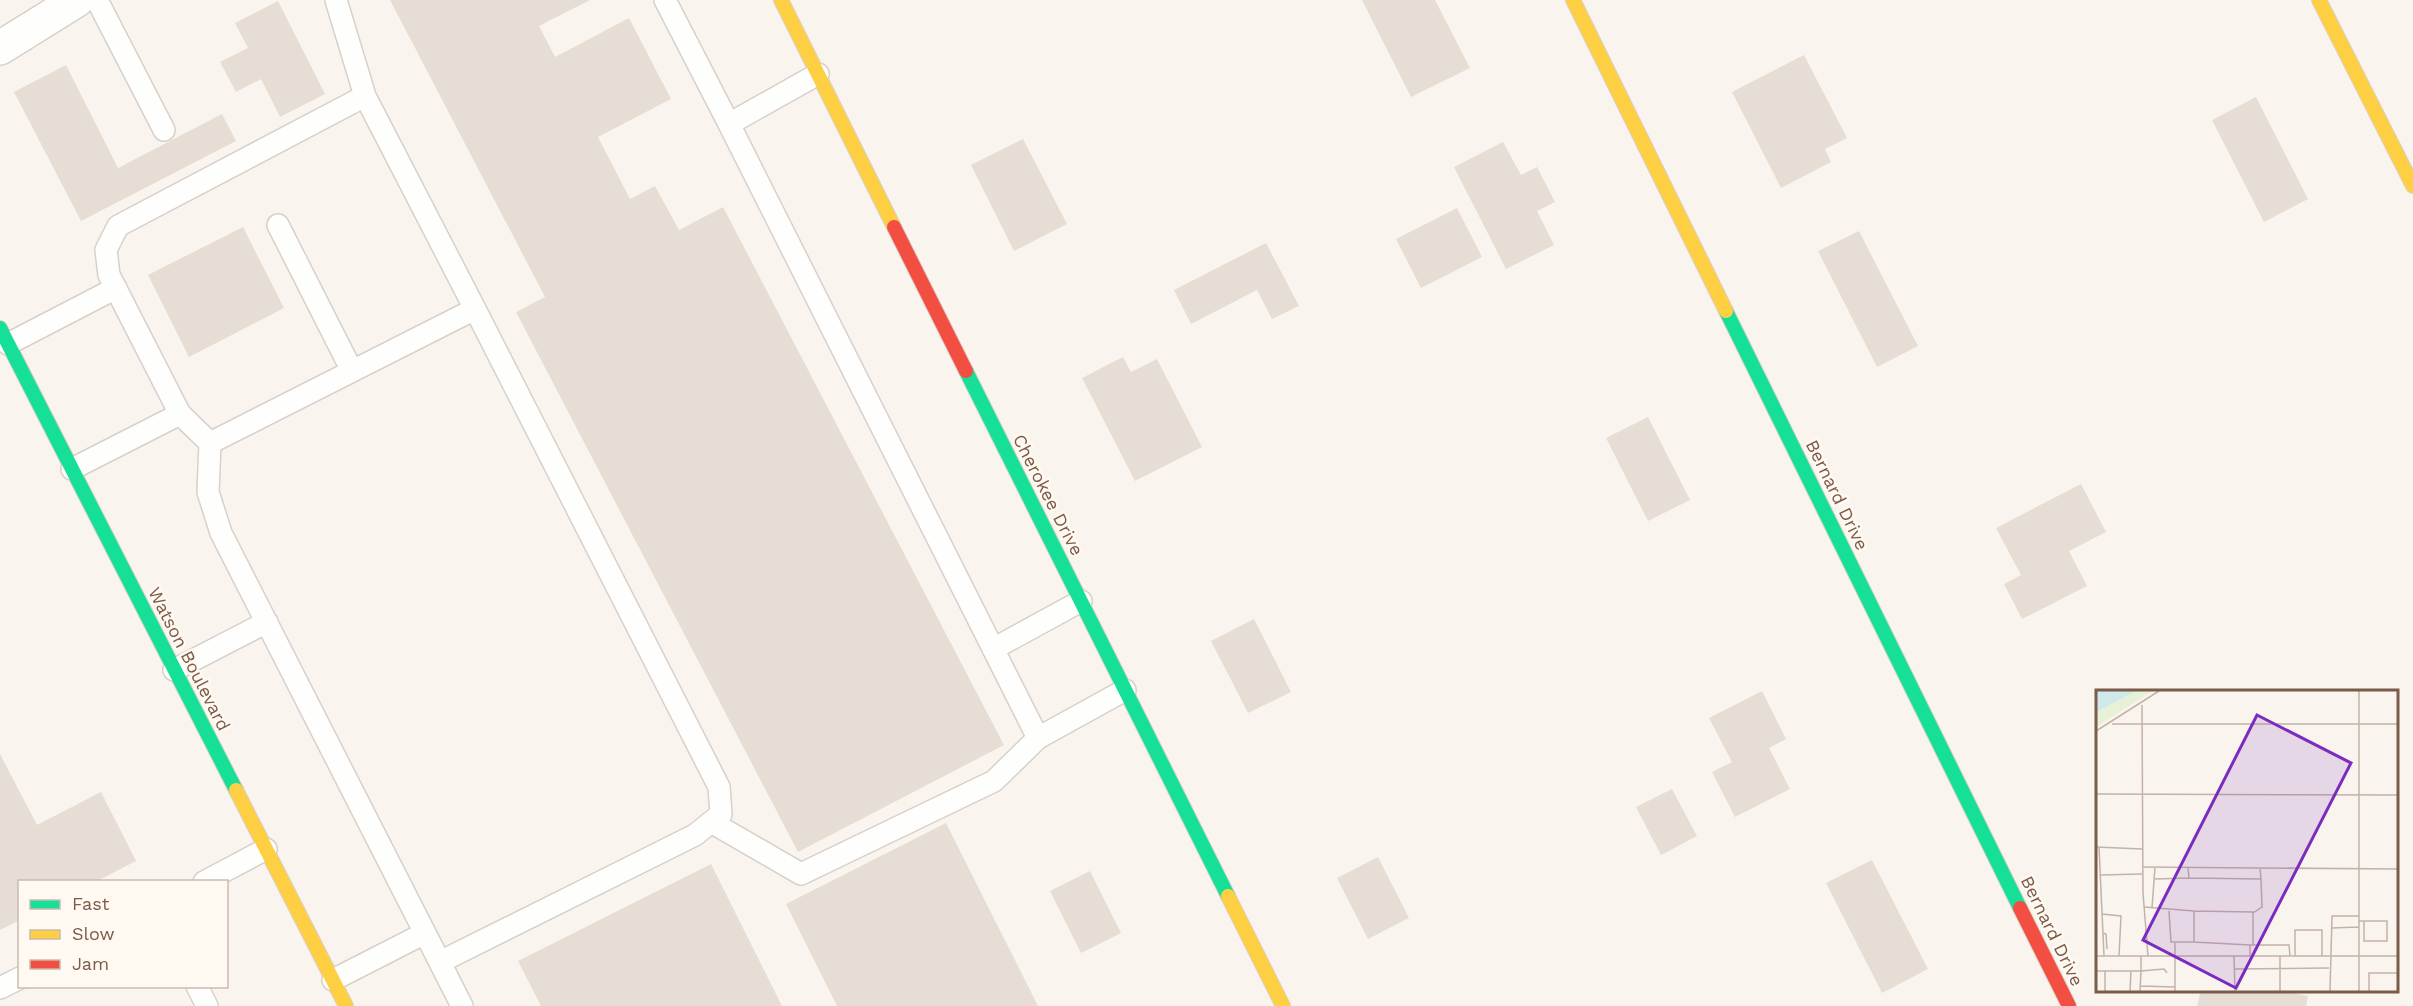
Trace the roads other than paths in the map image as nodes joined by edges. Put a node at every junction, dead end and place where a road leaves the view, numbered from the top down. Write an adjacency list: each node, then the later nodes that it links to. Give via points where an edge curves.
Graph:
1 (77, 0): 8 (street)
2 (97, 0): 12 (lane)
3 (336, 0): 10 (lane)
4 (665, 0): 11 (lane)
5 (781, 0): 9 (street, Cherokee Drive)
6 (1573, 0): 41 (street, Bernard Drive)
7 (2319, 0): 13 (street)
8 (0, 48)
9 (818, 74): 11 (lane); 22 (street, Cherokee Drive)
10 (365, 96): 15 (lane, via 117,226 106,250 109,275); 16 (lane)
11 (729, 124): 24 (lane)
12 (164, 130)
13 (2413, 186)
14 (278, 225): 18 (lane)
15 (116, 288): 17 (lane); 19 (lane)
16 (475, 309): 18 (lane); 28 (lane, via 719,786 721,814)
17 (3, 340): 21 (street, Watson Boulevard)
18 (352, 371): 20 (lane)
19 (180, 414): 20 (lane); 21 (lane)
20 (210, 443): 23 (lane, via 208,492 221,533)
21 (72, 470): 25 (street, Watson Boulevard)
22 (1081, 601): 24 (lane); 26 (street, Cherokee Drive)
23 (267, 622): 25 (lane); 31 (lane)
24 (993, 649): 27 (lane)
25 (174, 670): 29 (street, Watson Boulevard)
26 (1125, 690): 27 (lane); 40 (street, Cherokee Drive)
27 (1038, 738): 28 (lane, via 994,781 801,874)
28 (711, 822): 32 (lane, via 695,835)
29 (266, 849): 30 (lane); 34 (street, Watson Boulevard)
30 (208, 880)
31 (425, 933): 32 (lane); 34 (lane)
32 (440, 962): 39 (lane)
33 (18, 979): 35 (lane)
34 (333, 980): 38 (street, Watson Boulevard)
35 (0, 988)
36 (198, 988): 37 (lane)
37 (207, 1006)
38 (346, 1006)
39 (462, 1006)
40 (1283, 1006)
41 (2069, 1006)

